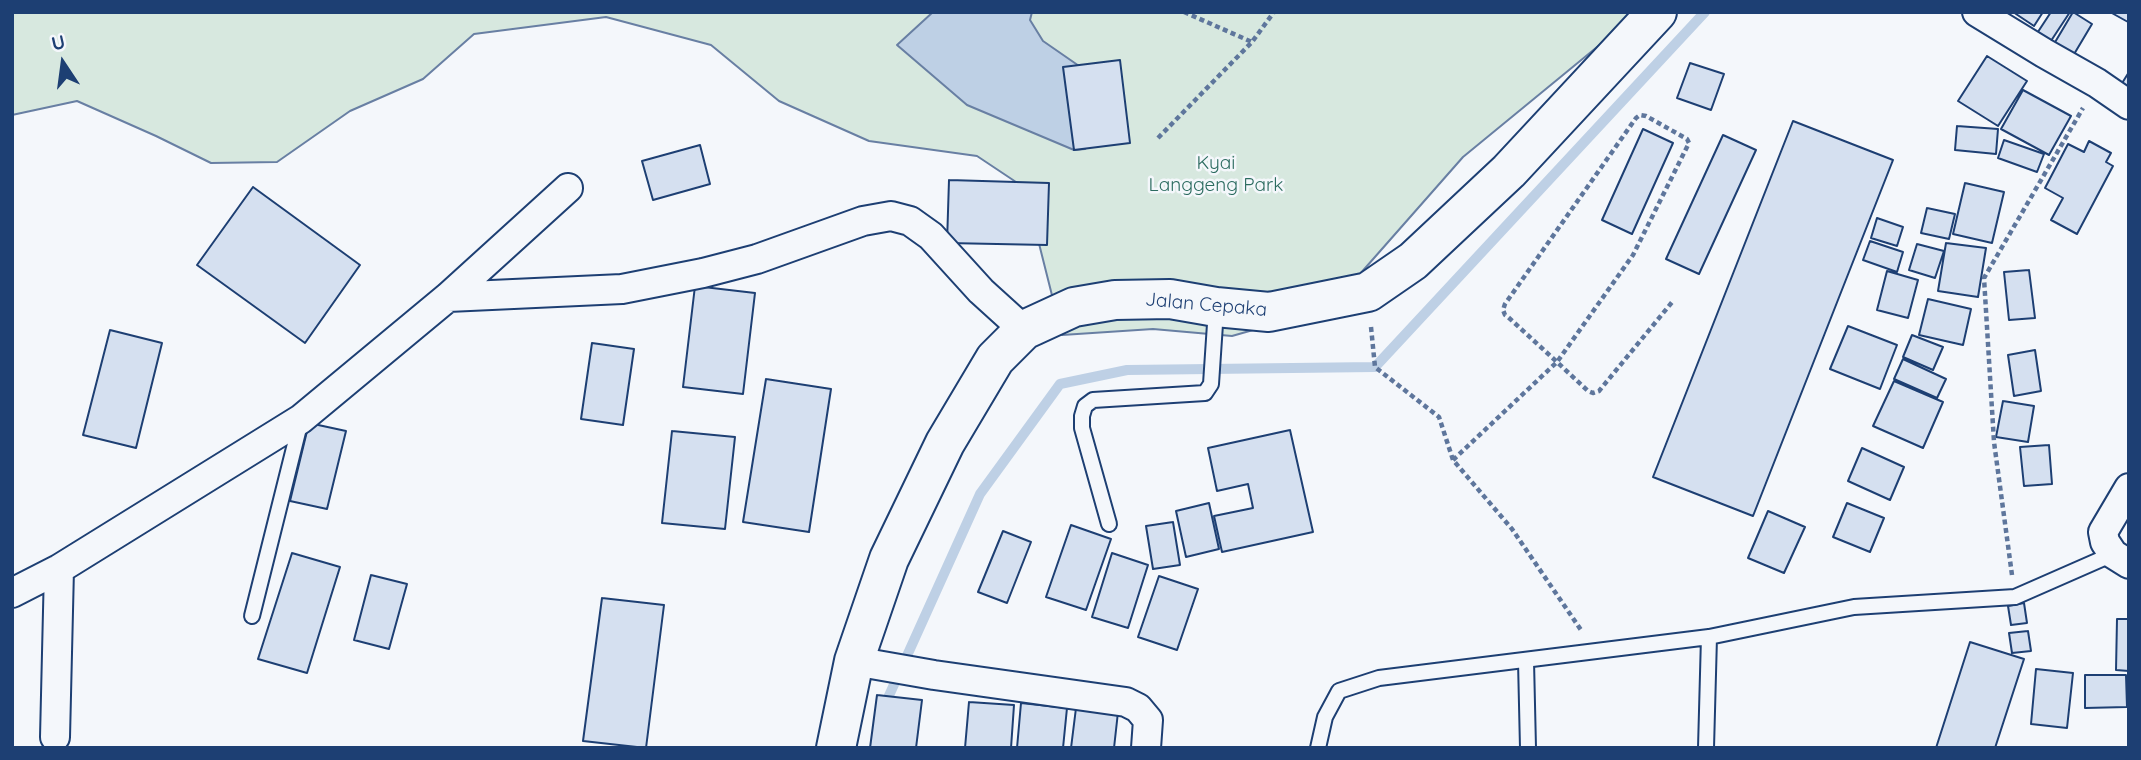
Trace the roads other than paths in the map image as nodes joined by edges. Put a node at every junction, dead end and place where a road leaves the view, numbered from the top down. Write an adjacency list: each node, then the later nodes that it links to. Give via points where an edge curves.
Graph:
1 (1657, 12): 6 (street, Jalan Cepaka, via 1509,171 1413,261 1368,292 1269,312)
2 (1977, 12): 3 (street)
3 (2129, 105)
4 (568, 188): 5 (street)
5 (448, 297): 7 (street, via 622,289 747,262 863,220 891,216 910,221 931,236); 8 (street)
6 (1216, 307): 7 (street, Jalan Cepaka, via 1170,299 1115,300 1074,307); 10 (lane, via 1211,384 1205,393 1093,400 1085,406 1082,428)
7 (1024, 330): 16 (street, Jalan Cepaka, via 995,359 946,443 889,559)
8 (301, 419): 12 (street); 14 (lane)
9 (2129, 488): 11 (street, via 2103,532)
10 (1110, 524)
11 (2121, 559): 15 (lane, via 2015,597 1854,607)
12 (59, 569): 13 (street); 18 (street)
13 (12, 593)
14 (252, 616)
15 (1709, 637): 17 (lane); 23 (lane)
16 (854, 661): 19 (street, Jalan Cepaka); 20 (street, via 1126,702 1148,720)
17 (1526, 661): 21 (lane, via 1379,678 1339,691 1325,717); 22 (lane)
18 (55, 737)
19 (836, 748)
20 (1146, 748)
21 (1318, 748)
22 (1528, 748)
23 (1706, 748)

